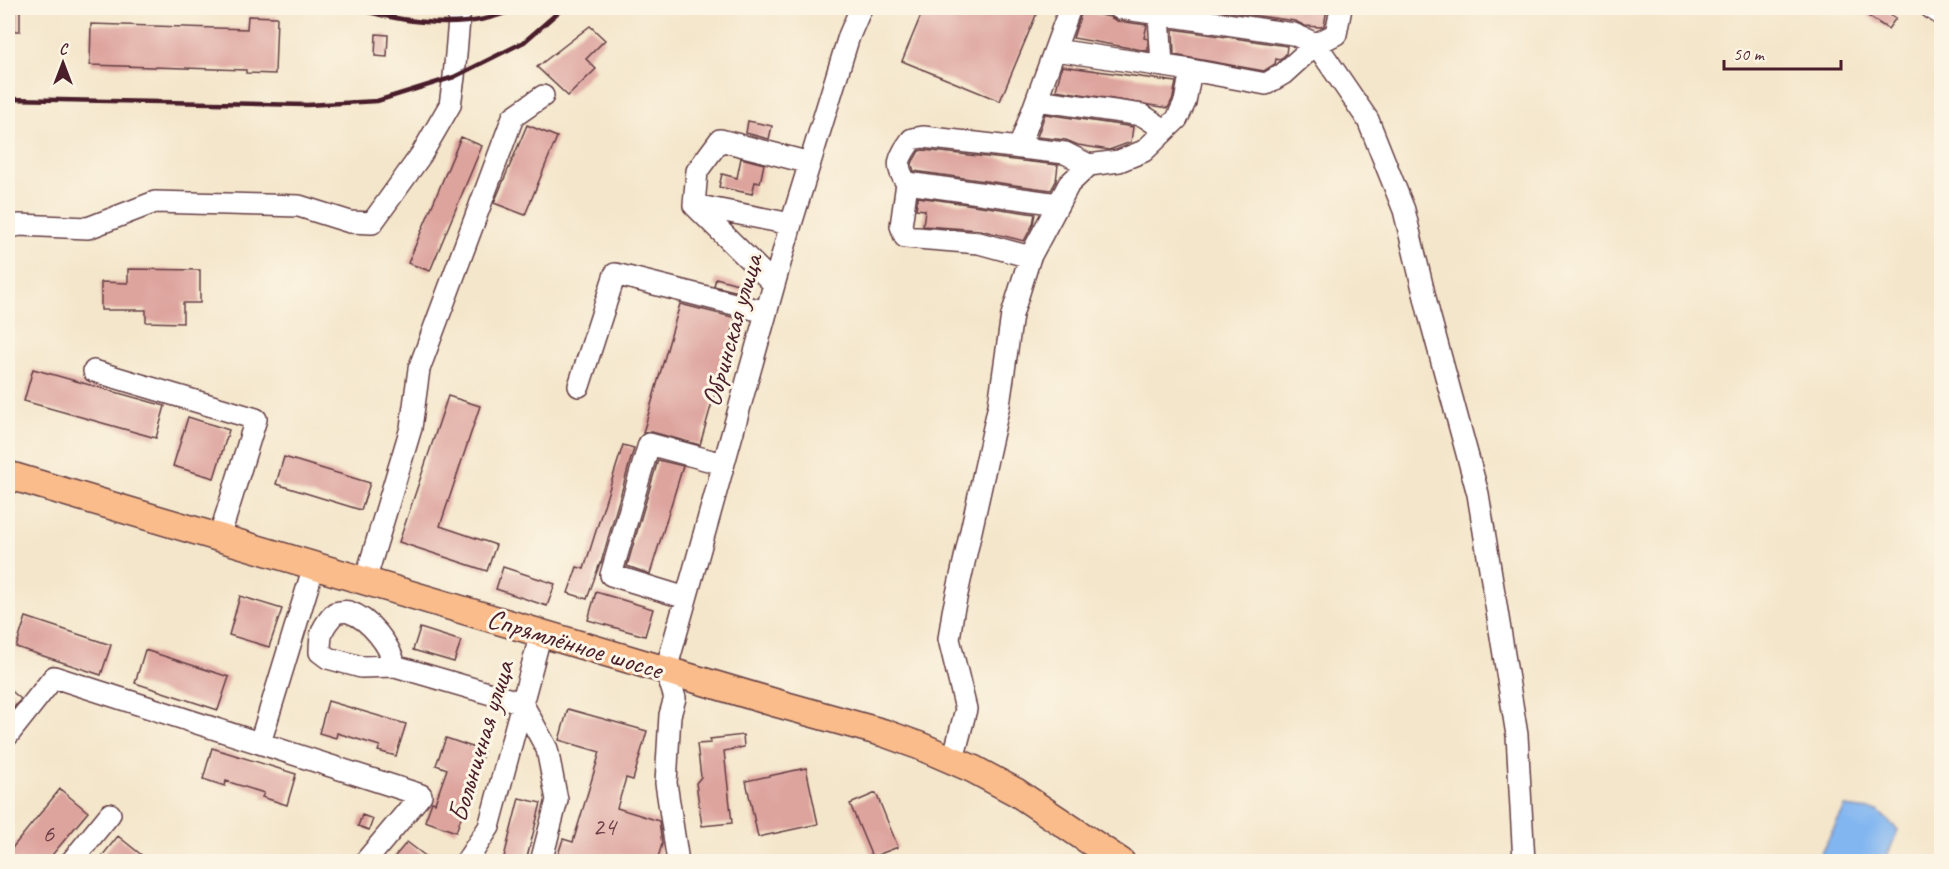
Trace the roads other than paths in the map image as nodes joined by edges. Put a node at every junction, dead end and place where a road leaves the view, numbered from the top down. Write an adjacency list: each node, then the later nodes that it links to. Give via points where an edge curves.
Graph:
1 (460, 8): 23 (street, via 450,105 421,155 372,223 350,222 299,206 155,202 88,228)
2 (861, 8): 17 (street, Обринская улица)
3 (1070, 8): 10 (street)
4 (1126, 8): 7 (street)
5 (1341, 8): 9 (street, via 1336,34)
6 (1931, 8): 8 (street)
7 (1159, 14): 9 (street, via 1293,34); 11 (street)
8 (1941, 15)
9 (1316, 44): 12 (street, via 1266,84); 49 (street, via 1368,120 1404,210 1478,494 1517,735)
10 (1056, 50): 11 (street); 14 (street)
11 (1162, 66): 12 (street)
12 (1191, 70): 15 (street, via 1185,102 1177,119)
13 (543, 96): 33 (street, via 513,117 424,358 411,428)
14 (1037, 100): 15 (street, via 1142,115); 16 (street)
15 (1165, 130): 18 (street, via 1143,151 1119,161)
16 (1019, 148): 18 (street, via 1065,153); 19 (street, via 912,139 900,157 899,173)
17 (810, 163): 21 (street, via 720,140 697,171); 22 (street, Обринская улица)
18 (1089, 165): 20 (street, via 1069,184)
19 (907, 183): 20 (street); 24 (street, via 901,226 905,237 979,243)
20 (1058, 204): 24 (street)
21 (694, 205): 22 (street); 25 (street)
22 (791, 224): 25 (street, Обринская улица)
23 (8, 228)
24 (1030, 257): 41 (street, via 1012,315 999,405 953,612 949,639 966,709)
25 (774, 284): 26 (street, Обринская улица)
26 (766, 312): 28 (street, via 615,274); 29 (street, Обринская улица)
27 (94, 371): 31 (street, via 255,418)
28 (579, 386)
29 (723, 464): 34 (street, Обринская улица); 34 (street, via 650,444 611,575)
30 (8, 475): 31 (main road, Спрямлённое шоссе)
31 (219, 538): 32 (main road, Спрямлённое шоссе)
32 (314, 566): 33 (main road, Спрямлённое шоссе); 40 (street)
33 (365, 581): 35 (main road, Спрямлённое шоссе)
34 (686, 598): 37 (street, Обринская улица)
35 (541, 633): 37 (main road, Спрямлённое шоссе); 38 (street, Больничная улица)
36 (395, 666): 38 (street)
37 (666, 670): 41 (main road, Спрямлённое шоссе, via 884,733); 47 (street, via 675,698 670,715 666,783)
38 (522, 703): 45 (street, Больничная улица, via 489,827); 46 (street, via 547,748 557,800)
39 (8, 735): 40 (street, via 54,677)
40 (260, 743): 44 (street, via 421,795)
41 (953, 760): 48 (main road, Спрямлённое шоссе, via 1001,783)
42 (110, 814): 43 (street)
43 (71, 861)
44 (365, 861)
45 (466, 861)
46 (541, 861)
47 (678, 861)
48 (1121, 861)
49 (1524, 861)

